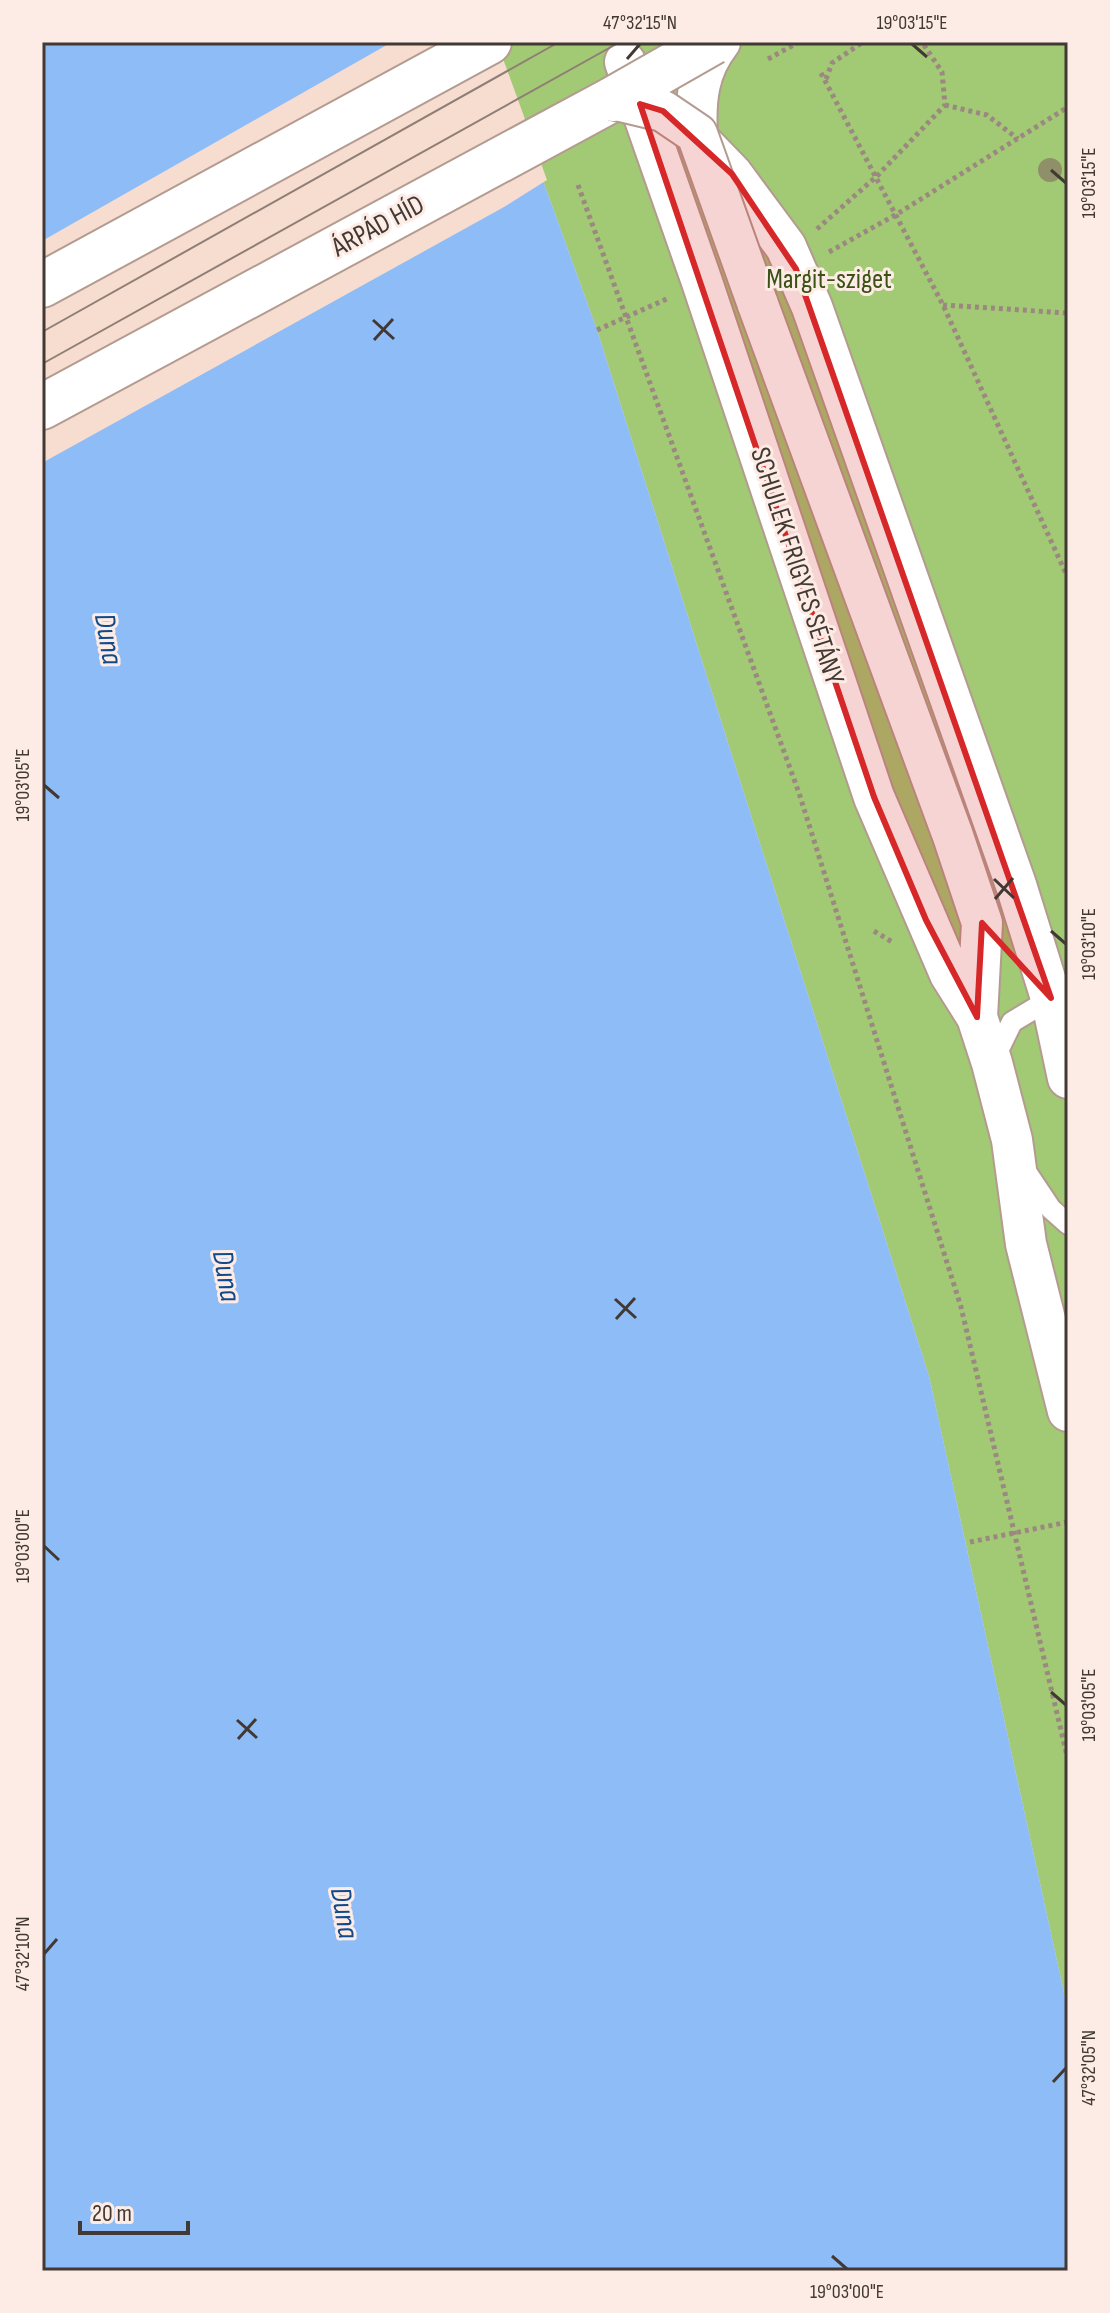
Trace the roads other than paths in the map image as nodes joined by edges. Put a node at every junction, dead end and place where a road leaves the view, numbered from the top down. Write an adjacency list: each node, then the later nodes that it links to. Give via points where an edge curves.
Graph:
1 (489, 42): 10 (main road)
2 (713, 42): 4 (main road, ÁRPÁD HÍD, bridge)
3 (720, 42): 5 (street, SCHULEK FRIGYES SÉTÁNY, via 700,76)
4 (613, 99): 5 (street, bridge, via 663,111); 11 (main road, ÁRPÁD HÍD)
5 (697, 134): 12 (street, SCHULEK FRIGYES SÉTÁNY, bridge)
6 (710, 176): 8 (lane)
7 (801, 253): 8 (lane); 9 (street, SCHULEK FRIGYES SÉTÁNY, via 625,62); 13 (street, SCHULEK FRIGYES SÉTÁNY, via 812,307)
8 (742, 266): 9 (lane)
9 (702, 282): 14 (street, SCHULEK FRIGYES SÉTÁNY, via 874,797 950,974)
10 (42, 285)
11 (42, 407)
12 (982, 923): 13 (street, SCHULEK FRIGYES SÉTÁNY); 14 (street, SCHULEK FRIGYES SÉTÁNY)
13 (1059, 994): 15 (lane, via 1012,1022); 16 (street, SCHULEK FRIGYES SÉTÁNY)
14 (977, 1017): 15 (street, SCHULEK FRIGYES SÉTÁNY)
15 (992, 1063): 17 (street, SCHULEK FRIGYES SÉTÁNY)
16 (1068, 1078)
17 (1012, 1140): 18 (lane, via 1028,1178); 19 (street, SCHULEK FRIGYES SÉTÁNY, via 1026,1244)
18 (1068, 1224)
19 (1068, 1411)

